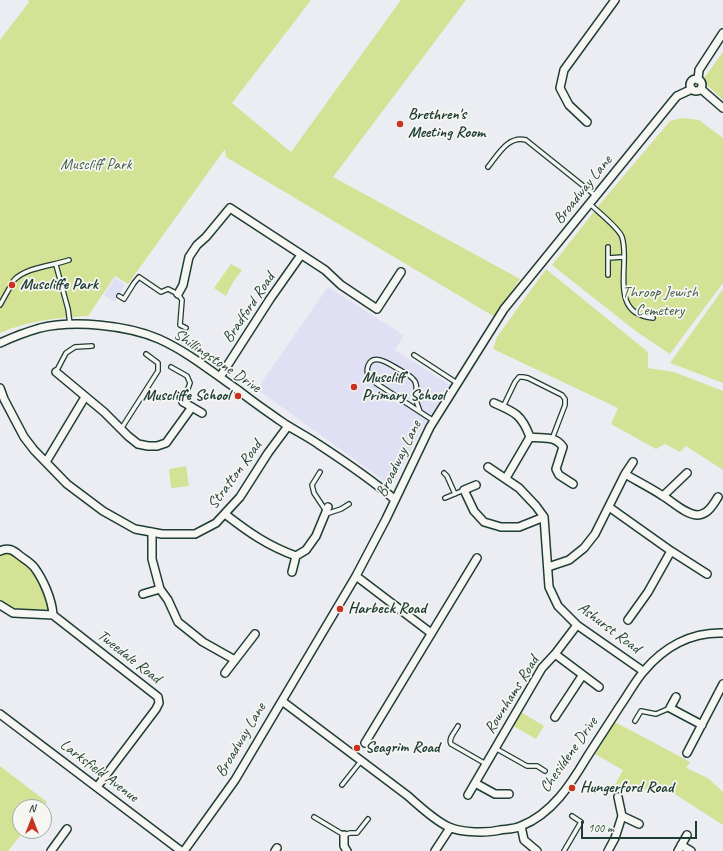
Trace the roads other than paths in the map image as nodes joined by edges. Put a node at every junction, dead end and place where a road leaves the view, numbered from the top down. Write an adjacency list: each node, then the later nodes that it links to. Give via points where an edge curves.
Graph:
1 (616, 0): 7 (street, via 564,70 560,88 569,105)
2 (723, 33): 3 (street, via 699,70)
3 (698, 80): 4 (street, via 694,80 690,85); 5 (street, via 702,84)
4 (692, 89): 5 (street); 9 (street, Broadway Lane, via 677,96)
5 (701, 89): 6 (street)
6 (723, 108)
7 (587, 122)
8 (488, 167): 9 (lane, via 509,142 522,138)
9 (596, 196): 10 (street, Broadway Lane)
10 (590, 204): 13 (lane, via 621,235); 32 (street, Broadway Lane, via 504,309)
11 (608, 247): 14 (lane)
12 (301, 255): 17 (street, via 377,309); 19 (street, via 228,206 189,257 183,285); 31 (street, Bradford Road)
13 (623, 257): 14 (lane); 22 (lane, via 624,294 627,303 632,310)
14 (608, 258): 18 (lane)
15 (69, 260): 16 (lane)
16 (56, 265): 21 (lane, via 26,272 17,277); 23 (lane)
17 (401, 272)
18 (608, 275)
19 (178, 294): 20 (lane, via 168,290 161,292 139,278 124,299); 24 (lane, via 182,300 180,325)
20 (119, 296)
21 (0, 305)
22 (653, 318)
23 (70, 324): 25 (street, Shillingstone Drive, via 41,328); 31 (street, Shillingstone Drive, via 141,332 186,354)
24 (186, 328)
25 (0, 342)
26 (92, 346): 30 (lane, via 75,347 66,353)
27 (146, 354): 44 (lane, via 158,363 158,371)
28 (414, 356): 32 (lane)
29 (171, 367): 36 (lane, via 187,376 190,383)
30 (56, 372): 34 (street)
31 (220, 377): 43 (street, Shillingstone Drive)
32 (458, 383): 42 (street, Broadway Lane)
33 (0, 388): 35 (street, Stratton Road)
34 (86, 397): 44 (street); 47 (street)
35 (2, 400): 47 (street, Stratton Road, via 24,437)
36 (183, 402): 38 (street)
37 (494, 403): 39 (street)
38 (192, 407): 41 (street); 44 (street, via 166,443 157,446 138,444)
39 (503, 407): 45 (street, via 523,420); 46 (lane, via 515,382 523,377 562,395 565,405)
40 (420, 412): 40 (lane, via 371,380 367,374 369,363 378,359 385,361 414,379); 42 (lane)
41 (202, 413)
42 (434, 421): 62 (street, Broadway Lane)
43 (288, 426): 62 (street, Shillingstone Drive, via 324,448); 66 (street, Stratton Road, via 240,497)
44 (121, 429)
45 (530, 437): 46 (street); 54 (street)
46 (552, 439): 55 (street, via 559,441 563,447 556,469 559,475)
47 (46, 462): 68 (street, Stratton Road, via 67,484 103,511 135,529)
48 (634, 462): 53 (street)
49 (488, 467): 54 (street)
50 (320, 472): 65 (lane, via 312,485 314,493)
51 (444, 473): 58 (lane)
52 (687, 473): 59 (street)
53 (625, 474): 59 (street); 64 (street)
54 (506, 478): 67 (street, via 519,488)
55 (573, 484)
56 (476, 485): 57 (street)
57 (464, 490): 58 (lane); 67 (street, via 474,511 484,522 501,527 519,527)
58 (455, 494): 61 (lane)
59 (663, 496): 60 (street, via 698,515 710,509)
60 (718, 497)
61 (446, 498)
62 (394, 499): 76 (street, Broadway Lane)
63 (350, 504): 65 (lane, via 341,509)
64 (609, 507): 70 (street); 73 (street, via 595,534 584,548 569,560)
65 (326, 511): 71 (street, via 316,536 306,550)
66 (225, 514): 68 (street, Stratton Road, via 216,523 195,534); 71 (street, via 254,536)
67 (544, 517): 73 (street, Ashurst Road)
68 (152, 532): 77 (street, via 152,559)
69 (0, 551): 80 (street, via 14,551 34,566 52,606)
70 (671, 551): 75 (street); 81 (street, via 648,592)
71 (296, 556): 74 (street)
72 (477, 558): 83 (street)
73 (548, 567): 82 (street, Ashurst Road, via 549,587 558,606)
74 (292, 572)
75 (706, 574)
76 (356, 576): 83 (street); 94 (street, Broadway Lane)
77 (160, 589): 78 (street); 87 (street, via 178,622 203,642)
78 (143, 594)
79 (0, 605): 80 (street, via 13,613)
80 (53, 615): 109 (street, Tweedale Road, via 158,697 156,709)
81 (628, 620)
82 (577, 625): 86 (street, Rownhams Road); 88 (street, Ashurst Road)
83 (431, 633): 101 (street)
84 (723, 633): 88 (street, Chesildene Drive, via 691,637 678,642 664,651)
85 (255, 634): 87 (street)
86 (555, 654): 90 (street); 102 (street, Rownhams Road, via 542,668)
87 (236, 660): 89 (street)
88 (643, 671): 118 (street, Chesildene Drive, via 561,796 544,812)
89 (226, 673)
90 (582, 676): 92 (street); 97 (street)
91 (723, 684): 99 (street)
92 (599, 688)
93 (676, 697): 95 (street)
94 (282, 701): 104 (street, Chesildene Drive); 125 (street, Broadway Lane, via 235,780)
95 (670, 708): 98 (lane, via 656,714 641,711); 99 (street)
96 (0, 714): 109 (street, Larksfield Avenue)
97 (555, 718)
98 (635, 721)
99 (702, 725): 103 (street)
100 (458, 726): 105 (lane, via 451,738 451,744)
101 (365, 743)
102 (495, 748): 105 (street, Rownhams Road); 106 (lane, via 526,766 537,766)
103 (687, 753)
104 (361, 761): 108 (lane); 119 (street, Chesildene Drive)
105 (486, 764): 107 (street, Rownhams Road)
106 (545, 771)
107 (475, 783): 110 (street, via 495,794); 111 (street, Rownhams Road)
108 (342, 785)
109 (97, 787): 125 (street, Larksfield Avenue)
110 (509, 794)
111 (468, 795)
112 (618, 797): 114 (street)
113 (572, 816): 129 (lane, via 581,822)
114 (622, 816): 117 (street); 130 (street)
115 (314, 817): 121 (lane)
116 (368, 819): 121 (lane, via 357,833)
117 (639, 824)
118 (520, 826): 119 (street, Chesildene Drive, via 483,832); 128 (street, via 524,840)
119 (450, 828): 127 (street)
120 (67, 829): 124 (street)
121 (344, 835): 126 (street, via 344,846)
122 (687, 835): 123 (street)
123 (680, 848): 131 (street)
124 (50, 851)
125 (183, 851)
126 (347, 851)
127 (436, 851)
128 (537, 851)
129 (564, 851)
130 (608, 851)
131 (692, 851)

